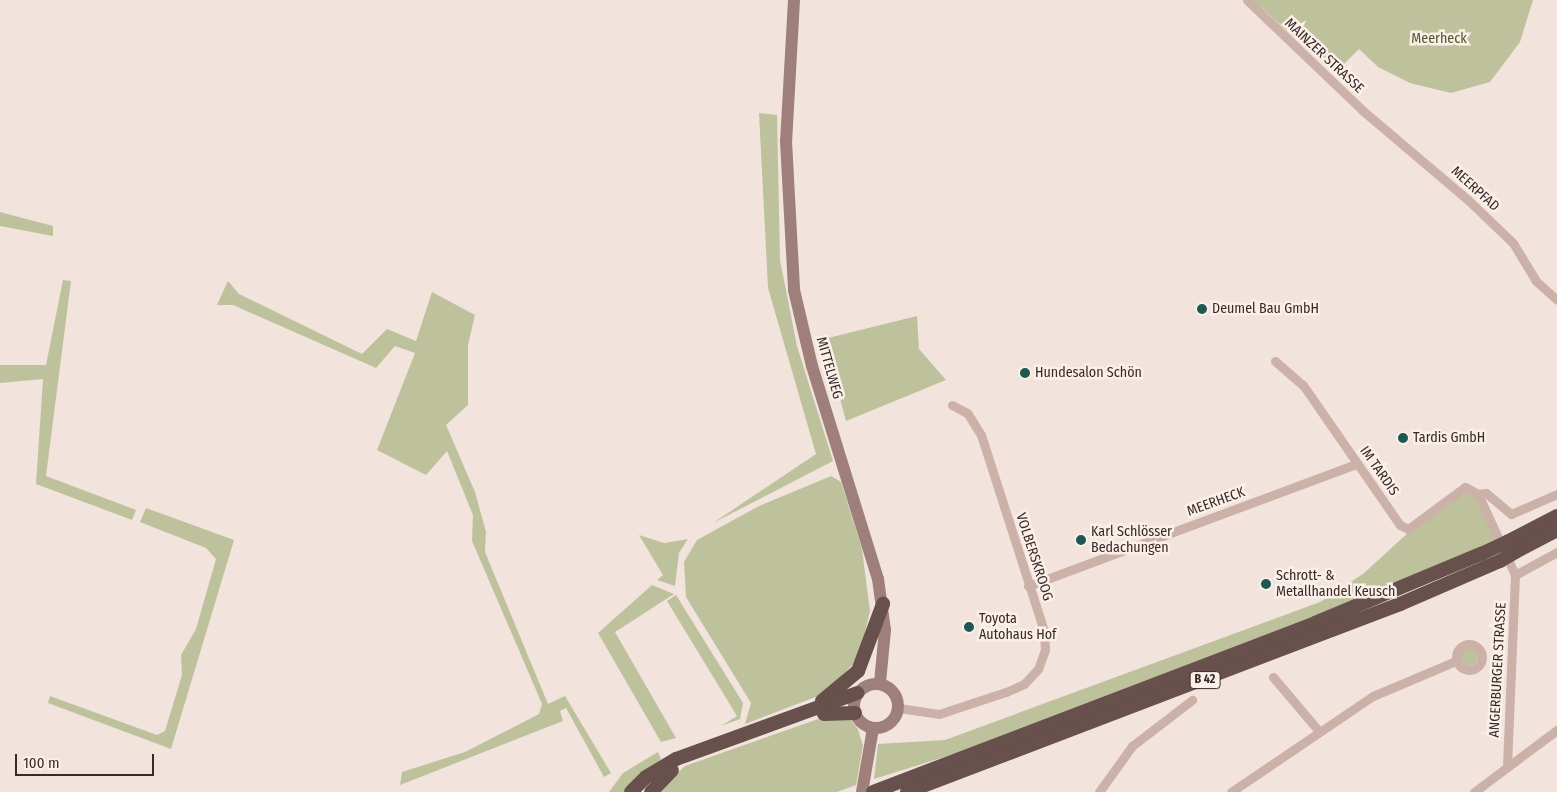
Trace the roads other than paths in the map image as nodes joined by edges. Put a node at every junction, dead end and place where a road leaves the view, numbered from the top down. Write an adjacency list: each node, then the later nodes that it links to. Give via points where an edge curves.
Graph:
1 (794, 0): 16 (main road, MITTELWEG, via 786,194 794,290)
2 (1247, 0): 3 (street, MAINZER STRASSE)
3 (1362, 110): 4 (street, MEERPFAD, via 1512,243 1536,281)
4 (1557, 300)
5 (1275, 361): 7 (street, IM TARDIS, via 1302,385)
6 (952, 405): 15 (street, VOLBERSKROOG, via 966,413 981,435)
7 (1356, 464): 8 (street, IM TARDIS, via 1400,525 1408,529 1465,487); 15 (street, MEERHECK)
8 (1478, 494): 9 (street, via 1486,493 1511,514); 14 (street)
9 (1557, 494)
10 (1557, 516): 12 (highway, B 42)
11 (1557, 530): 12 (highway, B 42)
12 (1512, 547): 32 (highway, B 42, bridge, via 1481,554 1315,623); 33 (highway, B 42, bridge, via 1500,561 1391,608)
13 (1557, 552): 14 (street)
14 (1515, 575): 28 (street, ANGERBURGER STRASSE)
15 (1028, 586): 22 (street, VOLBERSKROOG, via 1044,631 1045,650 1038,668 1024,684 952,712)
16 (882, 604): 19 (main road, MITTELWEG); 24 (highway, via 858,671 837,692)
17 (1456, 661): 26 (street, via 1373,696)
18 (1273, 676): 26 (street)
19 (880, 683): 20 (main road, via 868,685); 22 (main road, via 896,694)
20 (857, 693): 23 (main road); 24 (highway)
21 (1192, 700): 34 (street, via 1132,746)
22 (899, 708): 25 (main road, via 890,724)
23 (855, 713): 25 (main road); 30 (highway, via 831,712 698,757 664,774)
24 (796, 717): 29 (highway, via 676,759 646,777)
25 (873, 728): 31 (main road)
26 (1318, 730): 35 (street)
27 (1557, 730): 28 (street)
28 (1507, 767): 36 (street)
29 (631, 792)
30 (651, 792)
31 (862, 792)
32 (873, 792)
33 (907, 792)
34 (1099, 792)
35 (1231, 792)
36 (1474, 792)

